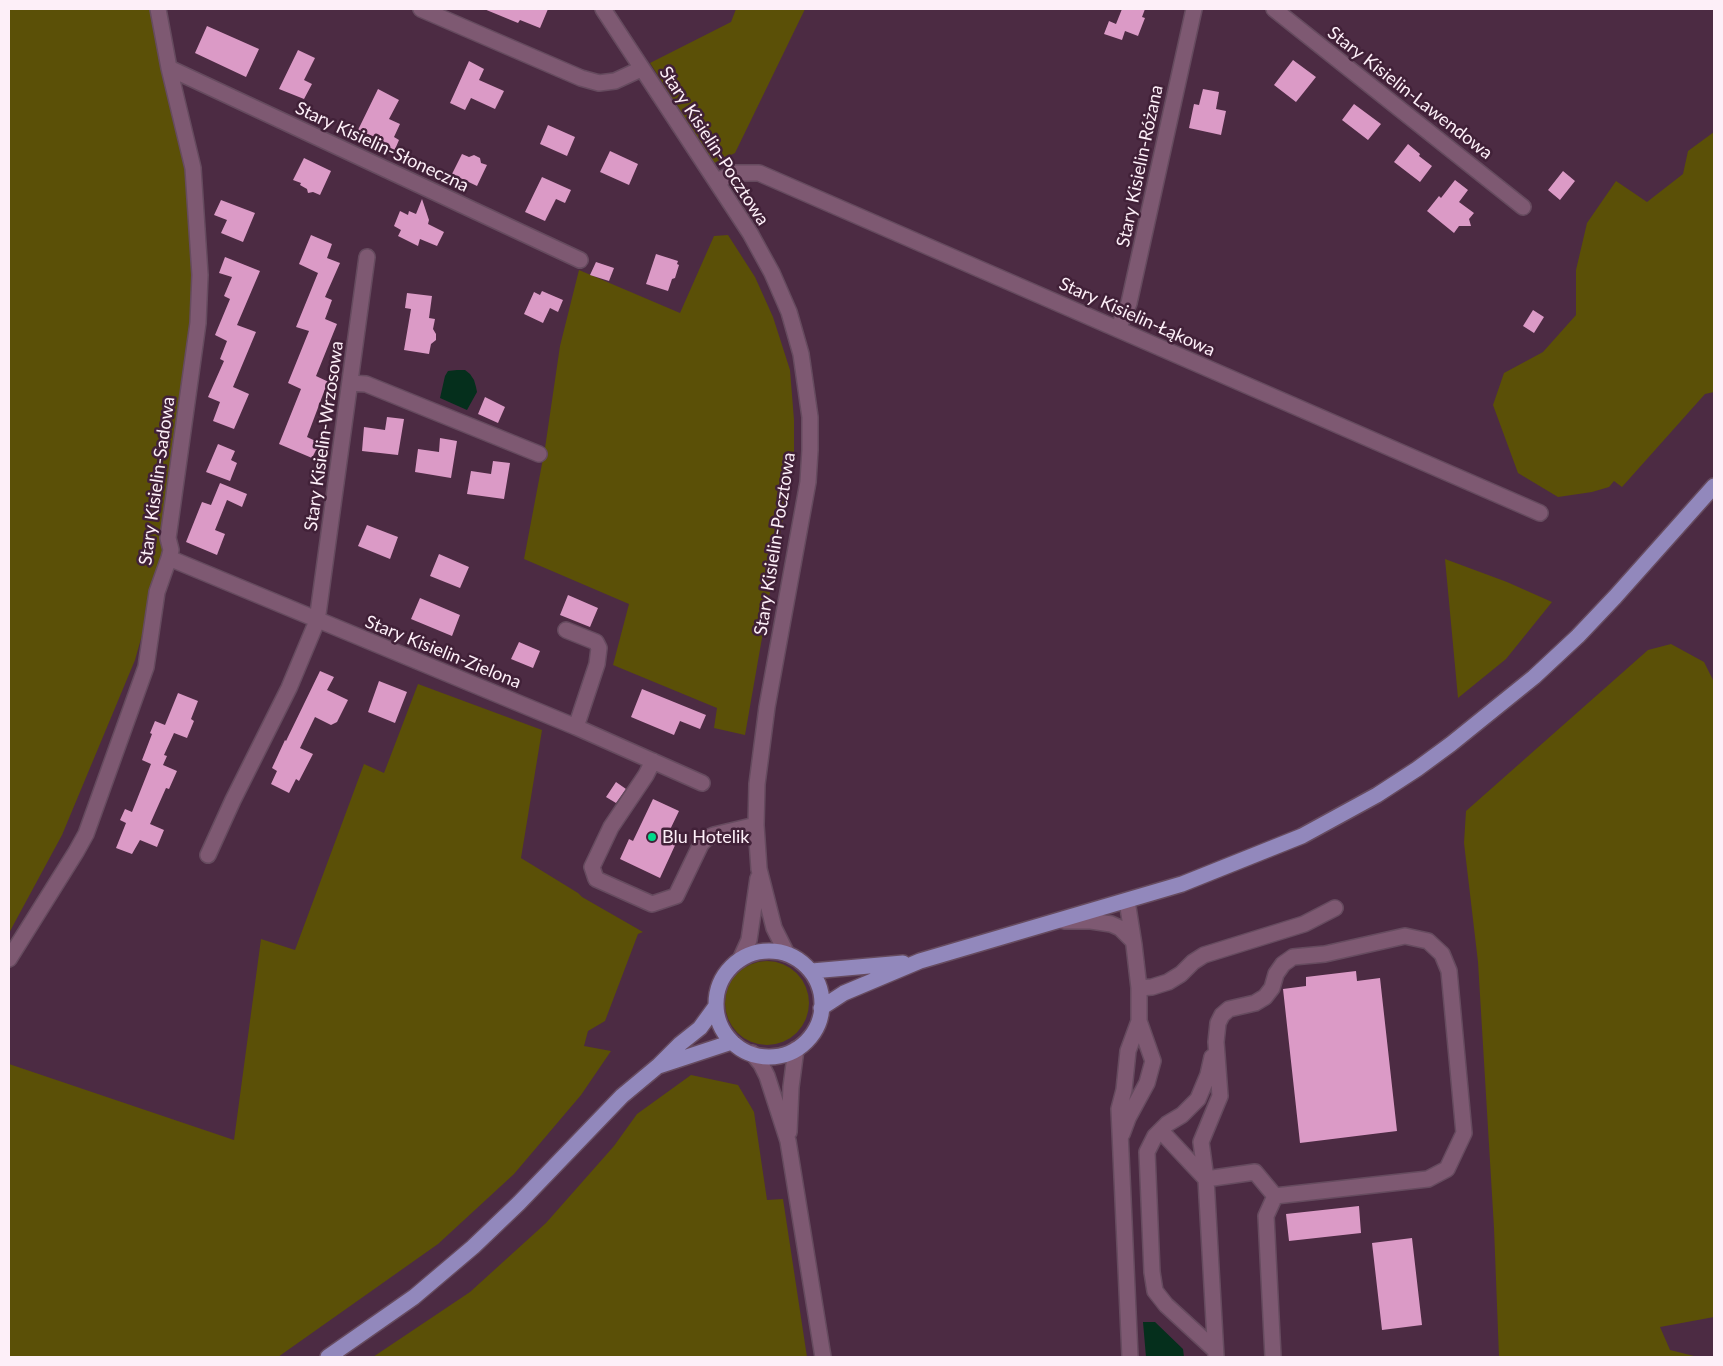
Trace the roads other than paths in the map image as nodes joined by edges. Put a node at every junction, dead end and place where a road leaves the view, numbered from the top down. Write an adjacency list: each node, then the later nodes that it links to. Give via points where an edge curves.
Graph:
1 (158, 9): 6 (street, Stary Kisielin-Sadowa)
2 (421, 9): 7 (street, via 581,78 614,81)
3 (603, 9): 7 (street, Stary Kisielin-Pocztowa)
4 (1194, 9): 12 (street, Stary Kisielin-Różana, via 1129,303)
5 (1274, 9): 9 (street, Stary Kisielin-Lawendowa)
6 (169, 68): 11 (street, Stary Kisielin-Słoneczna); 17 (street, Stary Kisielin-Sadowa, via 193,168 200,275 198,323 168,538)
7 (641, 69): 8 (street, Stary Kisielin-Pocztowa)
8 (716, 181): 12 (street, Stary Kisielin-Łąkowa, via 736,173 759,173); 23 (street, Stary Kisielin-Pocztowa, via 750,233 789,312 801,354 810,417 808,482 766,707)
9 (1523, 206)
10 (367, 257): 13 (street, Stary Kisielin-Wrzosowa)
11 (580, 260)
12 (1118, 329): 16 (street, Stary Kisielin-Łąkowa)
13 (350, 383): 14 (street, via 366,384); 18 (street, Stary Kisielin-Wrzosowa)
14 (540, 454)
15 (1714, 486): 26 (main road, via 1578,636 1493,712 1417,770 1302,836 1182,884)
16 (1540, 513)
17 (170, 558): 18 (street, Stary Kisielin-Zielona); 31 (street, Stary Kisielin-Sadowa, via 157,592 146,667 86,834)
18 (317, 621): 20 (street, Stary Kisielin-Zielona); 24 (street, Stary Kisielin-Wrzosowa)
19 (566, 630): 20 (street, via 596,642 600,648)
20 (576, 727): 21 (street, Stary Kisielin-Zielona)
21 (653, 760): 22 (street, Stary Kisielin-Zielona); 23 (street, via 592,867 596,879 652,904 676,896 707,838)
22 (702, 782)
23 (756, 825): 25 (street, Stary Kisielin-Pocztowa)
24 (208, 855)
25 (759, 869): 30 (street, Stary Kisielin-Pocztowa, via 774,928); 32 (street, Stary Kisielin-Pocztowa, via 749,940)
26 (1127, 901): 28 (main road); 29 (street)
27 (1335, 908): 35 (street, via 1304,924 1204,955 1168,982)
28 (1058, 921): 29 (street, via 1111,924); 33 (main road)
29 (1133, 941): 35 (street)
30 (786, 954): 32 (main road, via 772,951 755,953); 34 (main road)
31 (9, 959)
32 (740, 960): 36 (main road, via 723,978)
33 (920, 961): 34 (main road); 37 (main road, via 844,993)
34 (812, 971): 37 (main road, via 821,994)
35 (1138, 988): 38 (street)
36 (716, 1006): 39 (main road, via 721,1028); 43 (main road, via 700,1028)
37 (821, 1008): 41 (main road, via 812,1034)
38 (1139, 1021): 45 (street, via 1128,1051 1124,1090 1118,1109); 45 (street, via 1152,1061 1147,1083)
39 (732, 1042): 42 (main road); 43 (main road)
40 (1216, 1042): 44 (street, via 1198,1099); 47 (street, via 1220,1096 1200,1142); 48 (street, via 1222,1015 1229,1009 1255,1003 1265,997 1276,974 1293,957 1325,954 1405,936 1428,941 1442,954 1449,971 1464,1133 1447,1169 1428,1179)
41 (796, 1049): 42 (main road, via 776,1056); 46 (street)
42 (752, 1053): 46 (street, via 767,1076)
43 (658, 1066): 50 (main road, via 622,1096 473,1247 414,1297)
44 (1161, 1131): 47 (street); 49 (street, via 1147,1152 1155,1291)
45 (1120, 1140): 52 (street)
46 (788, 1141): 51 (street)
47 (1206, 1179): 48 (street, via 1255,1172); 49 (street)
48 (1274, 1196): 53 (street, via 1266,1216)
49 (1215, 1354)
50 (328, 1357)
51 (823, 1357)
52 (1130, 1357)
53 (1272, 1357)

